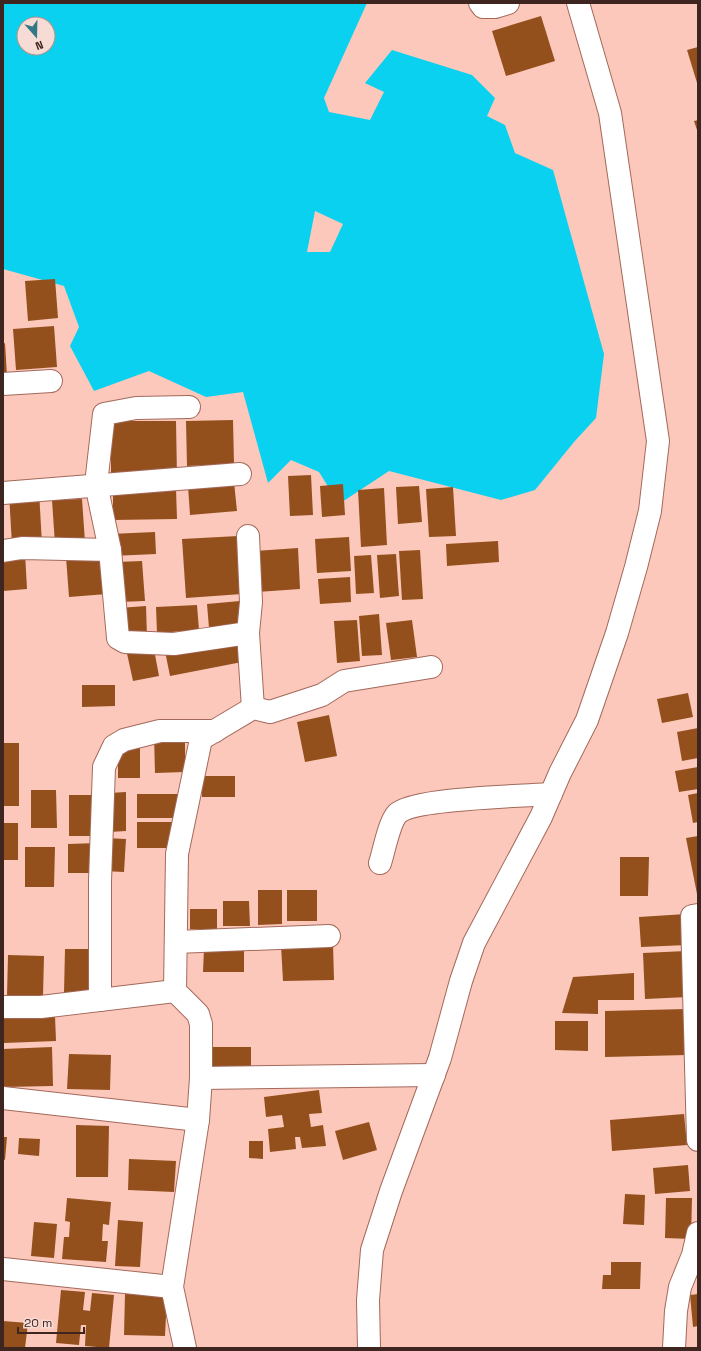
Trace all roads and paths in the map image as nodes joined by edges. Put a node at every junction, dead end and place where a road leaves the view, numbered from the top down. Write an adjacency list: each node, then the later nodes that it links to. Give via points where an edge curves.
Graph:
1 (480, 3): 2 (street, via 483,7 495,7)
2 (508, 3)
3 (578, 3): 17 (street, via 610,113 658,441 650,511 617,633 587,720)
4 (51, 381): 5 (street)
5 (3, 384)
6 (189, 407): 8 (street, via 136,408 104,414)
7 (240, 474): 8 (street)
8 (96, 484): 9 (street); 11 (street)
9 (3, 493)
10 (248, 536): 13 (street, via 251,602)
11 (110, 550): 12 (street, via 22,548); 13 (street, via 116,629 120,641 174,644)
12 (3, 551)
13 (248, 633): 15 (street)
14 (431, 667): 15 (street, via 344,681 322,695 270,712)
15 (253, 708): 16 (street)
16 (215, 731): 21 (street, via 201,739 177,854); 23 (street, via 160,731 124,740 114,746 104,767 100,881)
17 (552, 794): 18 (street, via 426,804 397,813); 25 (street, via 474,943)
18 (380, 863)
19 (698, 915): 29 (street, via 692,916)
20 (329, 936): 21 (street)
21 (176, 942): 22 (street)
22 (175, 991): 23 (street); 26 (street, via 198,1014 201,1024)
23 (100, 1000): 24 (street, via 41,1007)
24 (3, 1007)
25 (434, 1075): 26 (street); 35 (street, via 372,1250 368,1300)
26 (201, 1078): 28 (street)
27 (3, 1098): 28 (street)
28 (198, 1120): 32 (street)
29 (698, 1140)
30 (698, 1232): 33 (street)
31 (3, 1269): 32 (street)
32 (172, 1287): 34 (street)
33 (689, 1287): 36 (street, via 676,1312)
34 (185, 1348)
35 (369, 1348)
36 (674, 1348)

